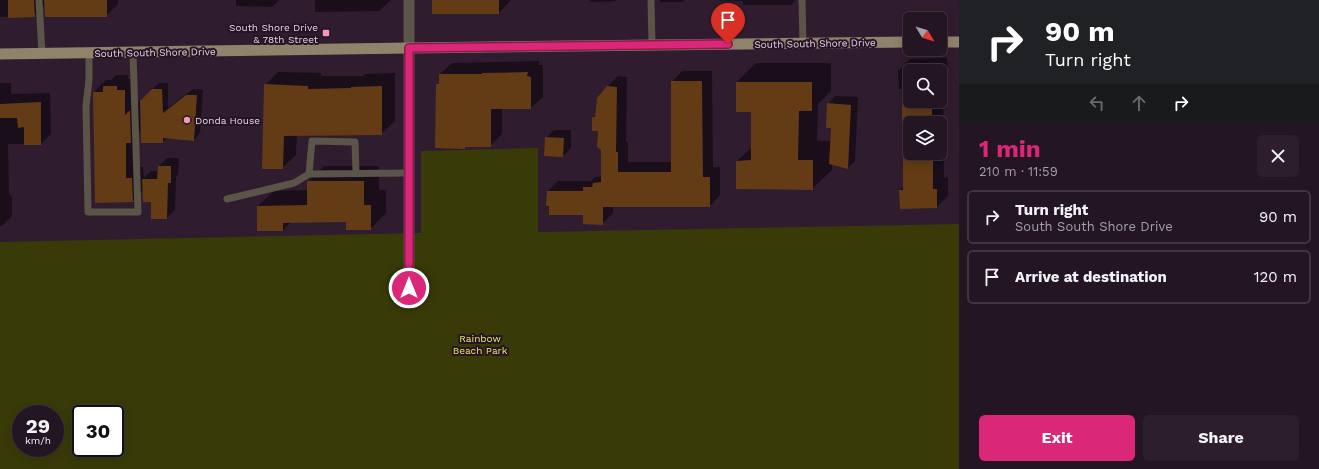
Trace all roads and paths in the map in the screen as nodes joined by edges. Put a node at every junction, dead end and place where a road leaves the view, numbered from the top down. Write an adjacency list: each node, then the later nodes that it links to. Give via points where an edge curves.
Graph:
1 (39, 0): 14 (lane)
2 (409, 0): 10 (street)
3 (651, 0): 9 (lane)
4 (802, 0): 8 (lane)
5 (903, 42): 8 (main road, South South Shore Drive)
6 (947, 42): 7 (main road)
7 (959, 42)
8 (803, 44): 9 (main road, South South Shore Drive)
9 (652, 45): 10 (main road, South South Shore Drive)
10 (409, 48): 12 (main road, South South Shore Drive); 16 (street)
11 (89, 53): 12 (main road, South South Shore Drive); 12 (lane, via 86,106 88,212 138,212); 14 (main road, South South Shore Drive)
12 (134, 53)
13 (0, 54): 14 (main road, South South Shore Drive)
14 (42, 54)
15 (356, 173): 16 (lane); 17 (lane); 17 (lane, via 355,142 312,141)
16 (409, 173): 19 (street)
17 (309, 174): 18 (lane, via 294,183)
18 (227, 199)
19 (409, 288)

